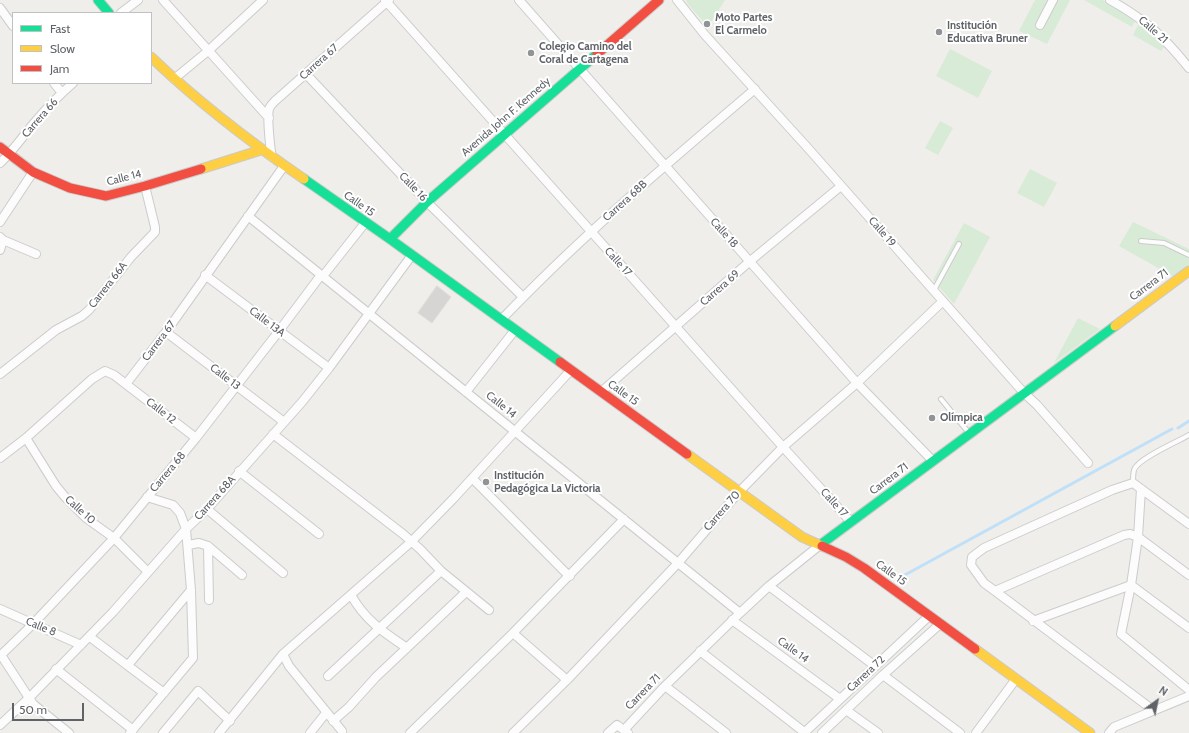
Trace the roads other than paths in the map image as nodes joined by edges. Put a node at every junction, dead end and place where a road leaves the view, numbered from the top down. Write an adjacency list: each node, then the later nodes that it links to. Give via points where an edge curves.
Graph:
1 (98, 0): 12 (street)
2 (138, 0): 13 (street)
3 (163, 0): 16 (street)
4 (263, 0): 16 (street)
5 (519, 0): 18 (street, Calle 18)
6 (659, 0): 18 (street, Avenida John F. Kennedy)
7 (677, 0): 24 (street, Calle 19, via 705,35)
8 (1053, 0): 15 (street)
9 (1110, 0): 19 (street, Calle 21, via 1151,27 1169,43)
10 (387, 1): 20 (street, Carrera 67); 27 (street, Calle 17)
11 (0, 8): 14 (street)
12 (107, 12)
13 (122, 12)
14 (12, 25)
15 (1040, 25)
16 (208, 51): 21 (street); 26 (street)
17 (152, 58): 21 (street, Calle 15)
18 (580, 68): 27 (street, Avenida John F. Kennedy); 34 (street, Calle 18)
19 (1189, 68)
20 (306, 74): 26 (street, Carrera 67, via 269,108); 38 (street, Calle 16)
21 (174, 79): 29 (street, Calle 15)
22 (55, 84): 25 (street)
23 (72, 84): 25 (street, Carrera 66)
24 (756, 89): 34 (street, Carrera 68B); 37 (street, Calle 19)
25 (62, 93): 30 (street, Carrera 66)
26 (269, 118): 31 (street, Carrera 67)
27 (505, 135): 38 (street, Avenida John F. Kennedy); 42 (street, Calle 17)
28 (0, 147): 30 (street, Calle 14)
29 (261, 150): 31 (street, Calle 15); 36 (street, Calle 14)
30 (9, 155): 32 (street, Carrera 66); 35 (street, Calle 14)
31 (272, 157): 33 (street, Calle 15)
32 (0, 162)
33 (284, 166): 39 (street, Carrera 67); 41 (street, Calle 15)
34 (665, 166): 42 (street, Carrera 68B); 51 (street, Calle 18)
35 (33, 172): 36 (street, Calle 14, via 70,188 106,196); 40 (street)
36 (145, 186): 66 (street, Carrera 66A, via 155,232 131,256 89,310 56,330)
37 (841, 186): 51 (street, Carrera 69); 55 (street, Calle 19)
38 (427, 202): 44 (street, Avenida John F. Kennedy); 56 (street, Calle 16)
39 (248, 216): 53 (street, Carrera 67); 54 (street, Calle 14)
40 (0, 222)
41 (365, 222): 44 (street, Calle 15); 54 (street, Carrera 68)
42 (591, 231): 56 (street, Carrera 68B); 60 (street, Calle 17)
43 (2, 238): 47 (street); 48 (street)
44 (390, 239): 49 (street, Calle 15)
45 (1141, 241): 50 (lane, via 1164,243)
46 (959, 244): 55 (lane)
47 (0, 250)
48 (36, 254)
49 (412, 255): 58 (street, Carrera 68A); 59 (street, Calle 15)
50 (1189, 255)
51 (749, 262): 60 (street, Carrera 69); 67 (street, Calle 18)
52 (1189, 271): 72 (street, Carrera 71)
53 (205, 275): 62 (street, Calle 13A); 63 (street, Carrera 67)
54 (322, 276): 58 (street, Calle 14); 62 (street, Carrera 68)
55 (934, 290): 57 (street, Calle 19)
56 (523, 297): 59 (street, Carrera 68B)
57 (943, 301): 67 (street, Carrera 70); 72 (street, Calle 19)
58 (369, 314): 64 (street, Carrera 68A); 70 (street, Calle 14)
59 (501, 320): 61 (street, Calle 15)
60 (676, 327): 71 (street, Carrera 69); 81 (street, Calle 17)
61 (515, 330): 65 (street, Calle 15); 70 (street)
62 (279, 331): 64 (street, Calle 13A); 69 (street, Carrera 68)
63 (166, 332): 68 (street, Carrera 67); 69 (street, Calle 13)
64 (329, 368): 74 (street, Carrera 68A)
65 (571, 370): 71 (street, Calle 15); 75 (street)
66 (0, 374)
67 (857, 383): 81 (street, Carrera 70); 83 (street, Calle 18)
68 (126, 384): 79 (street, via 110,372 98,374); 80 (street, Calle 12)
69 (237, 386): 74 (street, Calle 13); 80 (street, Carrera 68)
70 (466, 392): 75 (street, Calle 14)
71 (601, 392): 89 (street, Calle 15)
72 (1024, 393): 77 (street, Carrera 71); 84 (street, Calle 19, via 1037,404)
73 (941, 399): 77 (lane)
74 (284, 422): 76 (street, Carrera 68A)
75 (514, 431): 86 (street); 92 (street, Calle 14)
76 (273, 434): 85 (street, Carrera 68A); 99 (street)
77 (970, 434): 83 (street, Carrera 71)
78 (1189, 435): 87 (lane, via 1138,463 1134,470)
79 (26, 438): 82 (street); 98 (street, Calle 10, via 65,497 86,518)
80 (196, 438): 90 (street, Carrera 68)
81 (783, 447): 89 (street, Carrera 70); 93 (street, Calle 17)
82 (0, 458)
83 (933, 461): 93 (street, Carrera 71)
84 (1088, 463)
85 (239, 471): 91 (street, Carrera 68A); 96 (street)
86 (472, 478): 99 (street); 109 (street)
87 (1133, 483): 88 (street); 114 (street, via 1112,490 989,546 972,557 971,565 984,583)
88 (1141, 488): 94 (street); 97 (street)
89 (738, 492): 101 (street, Calle 15, via 802,537); 103 (street, Carrera 70)
90 (147, 497): 95 (street, via 173,505 180,513); 98 (street, Carrera 68)
91 (207, 509): 95 (street, Carrera 68A); 106 (street)
92 (624, 520): 103 (street, Calle 14); 109 (street)
93 (851, 522): 101 (street, Carrera 71)
94 (1189, 524)
95 (186, 529): 100 (street); 105 (street, Carrera 68A)
96 (319, 534)
97 (1138, 537): 108 (street); 110 (street); 114 (street, via 1124,535)
98 (114, 538): 105 (street, Calle 10); 123 (street, Carrera 68)
99 (411, 542): 104 (street); 115 (street)
100 (188, 545): 102 (street, via 199,543); 112 (street)
101 (820, 545): 111 (street, Carrera 71); 120 (street, Calle 15, via 860,565)
102 (208, 546): 107 (street); 116 (street)
103 (678, 563): 119 (street, Calle 14); 140 (street, Carrera 70)
104 (441, 571): 113 (street); 126 (street)
105 (148, 572): 128 (street, Carrera 68A)
106 (283, 573)
107 (242, 574)
108 (1189, 575)
109 (570, 576): 127 (street)
110 (1131, 585): 122 (street); 125 (street); 142 (street, via 1121,634)
111 (769, 586): 119 (street, Carrera 71); 135 (street)
112 (191, 590): 134 (street); 143 (street, via 193,658)
113 (466, 592): 118 (street); 130 (street)
114 (995, 592): 122 (street)
115 (351, 595): 126 (street, via 356,605); 132 (street)
116 (209, 600)
117 (0, 609): 123 (street, Calle 8)
118 (489, 610)
119 (740, 613): 121 (street, Carrera 71)
120 (929, 616): 124 (street, Calle 15); 135 (street, Carrera 72)
121 (732, 620): 131 (street, Carrera 71); 146 (street, Calle 14)
122 (1033, 621): 148 (street)
123 (33, 624): 129 (street, Calle 8); 133 (street, Carrera 68)
124 (940, 624): 137 (street, Carrera 72); 139 (street, Calle 15)
125 (1189, 628)
126 (379, 629): 130 (street); 138 (street)
127 (513, 633): 140 (street); 160 (street)
128 (90, 637): 129 (street, Carrera 68A); 134 (street)
129 (81, 644): 136 (street, Carrera 68A)
130 (407, 648): 151 (street)
131 (700, 651): 141 (street, Carrera 71); 164 (street)
132 (284, 654): 149 (street, via 289,666); 150 (street)
133 (0, 656): 145 (street)
134 (128, 665): 143 (street)
135 (875, 666): 146 (street, Carrera 72)
136 (56, 669): 145 (street, Carrera 68A); 155 (street)
137 (883, 675): 147 (street, Carrera 72); 167 (street)
138 (328, 676)
139 (1016, 679): 168 (street); 169 (street, Calle 15)
140 (567, 680): 161 (street, Carrera 70)
141 (665, 686): 153 (street, Carrera 71); 163 (street)
142 (1189, 690)
143 (164, 693): 155 (street)
144 (1189, 696): 148 (street)
145 (29, 698): 152 (street, Carrera 68A); 156 (street)
146 (840, 699): 164 (street, Carrera 72)
147 (846, 710): 165 (street, Carrera 72); 166 (street)
148 (1153, 710): 170 (street, via 1114,727)
149 (326, 712): 151 (street); 159 (street)
150 (230, 721): 157 (street, via 198,691); 158 (street)
151 (333, 721): 154 (street)
152 (0, 725)
153 (623, 729): 162 (street, Carrera 71)
154 (342, 731)
155 (132, 732)
156 (69, 733)
157 (163, 733)
158 (219, 733)
159 (310, 733)
160 (410, 733)
161 (513, 733)
162 (608, 733)
163 (726, 733)
164 (804, 733)
165 (822, 733)
166 (878, 733)
167 (960, 733)
168 (976, 733)
169 (1090, 733)
170 (1109, 733)

